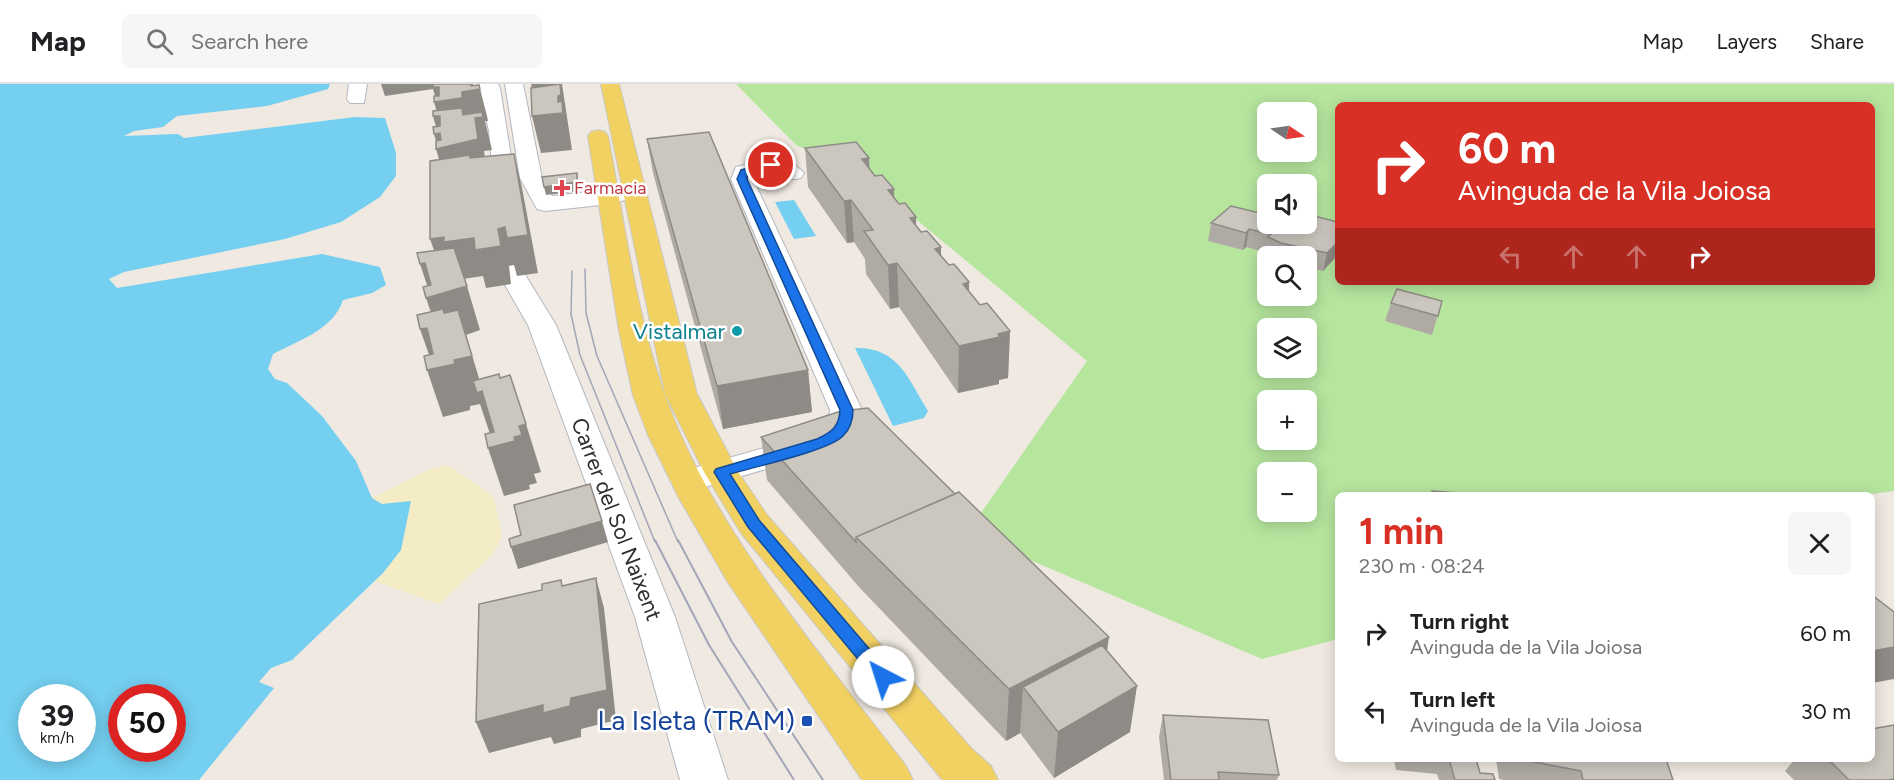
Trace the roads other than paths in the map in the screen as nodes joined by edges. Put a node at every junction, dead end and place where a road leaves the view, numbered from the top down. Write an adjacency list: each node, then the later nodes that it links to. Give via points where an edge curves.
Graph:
1 (488, 84): 6 (street, via 500,131)
2 (514, 84): 7 (street, via 531,178 545,204)
3 (610, 84): 7 (main road)
4 (595, 118): 7 (main road)
5 (793, 173): 9 (street, via 771,165 744,172 742,179 846,410 846,422 837,434 822,442)
6 (505, 188)
7 (621, 194): 9 (main road, via 681,394); 10 (main road, via 630,309 650,396)
8 (512, 265): 11 (street, Carrer del Sol Naixent, via 514,278 542,325 655,617)
9 (721, 472): 10 (street); 13 (main road, via 754,524)
10 (688, 481): 12 (main road, via 743,577)
11 (704, 780)
12 (889, 780)
13 (974, 780)

